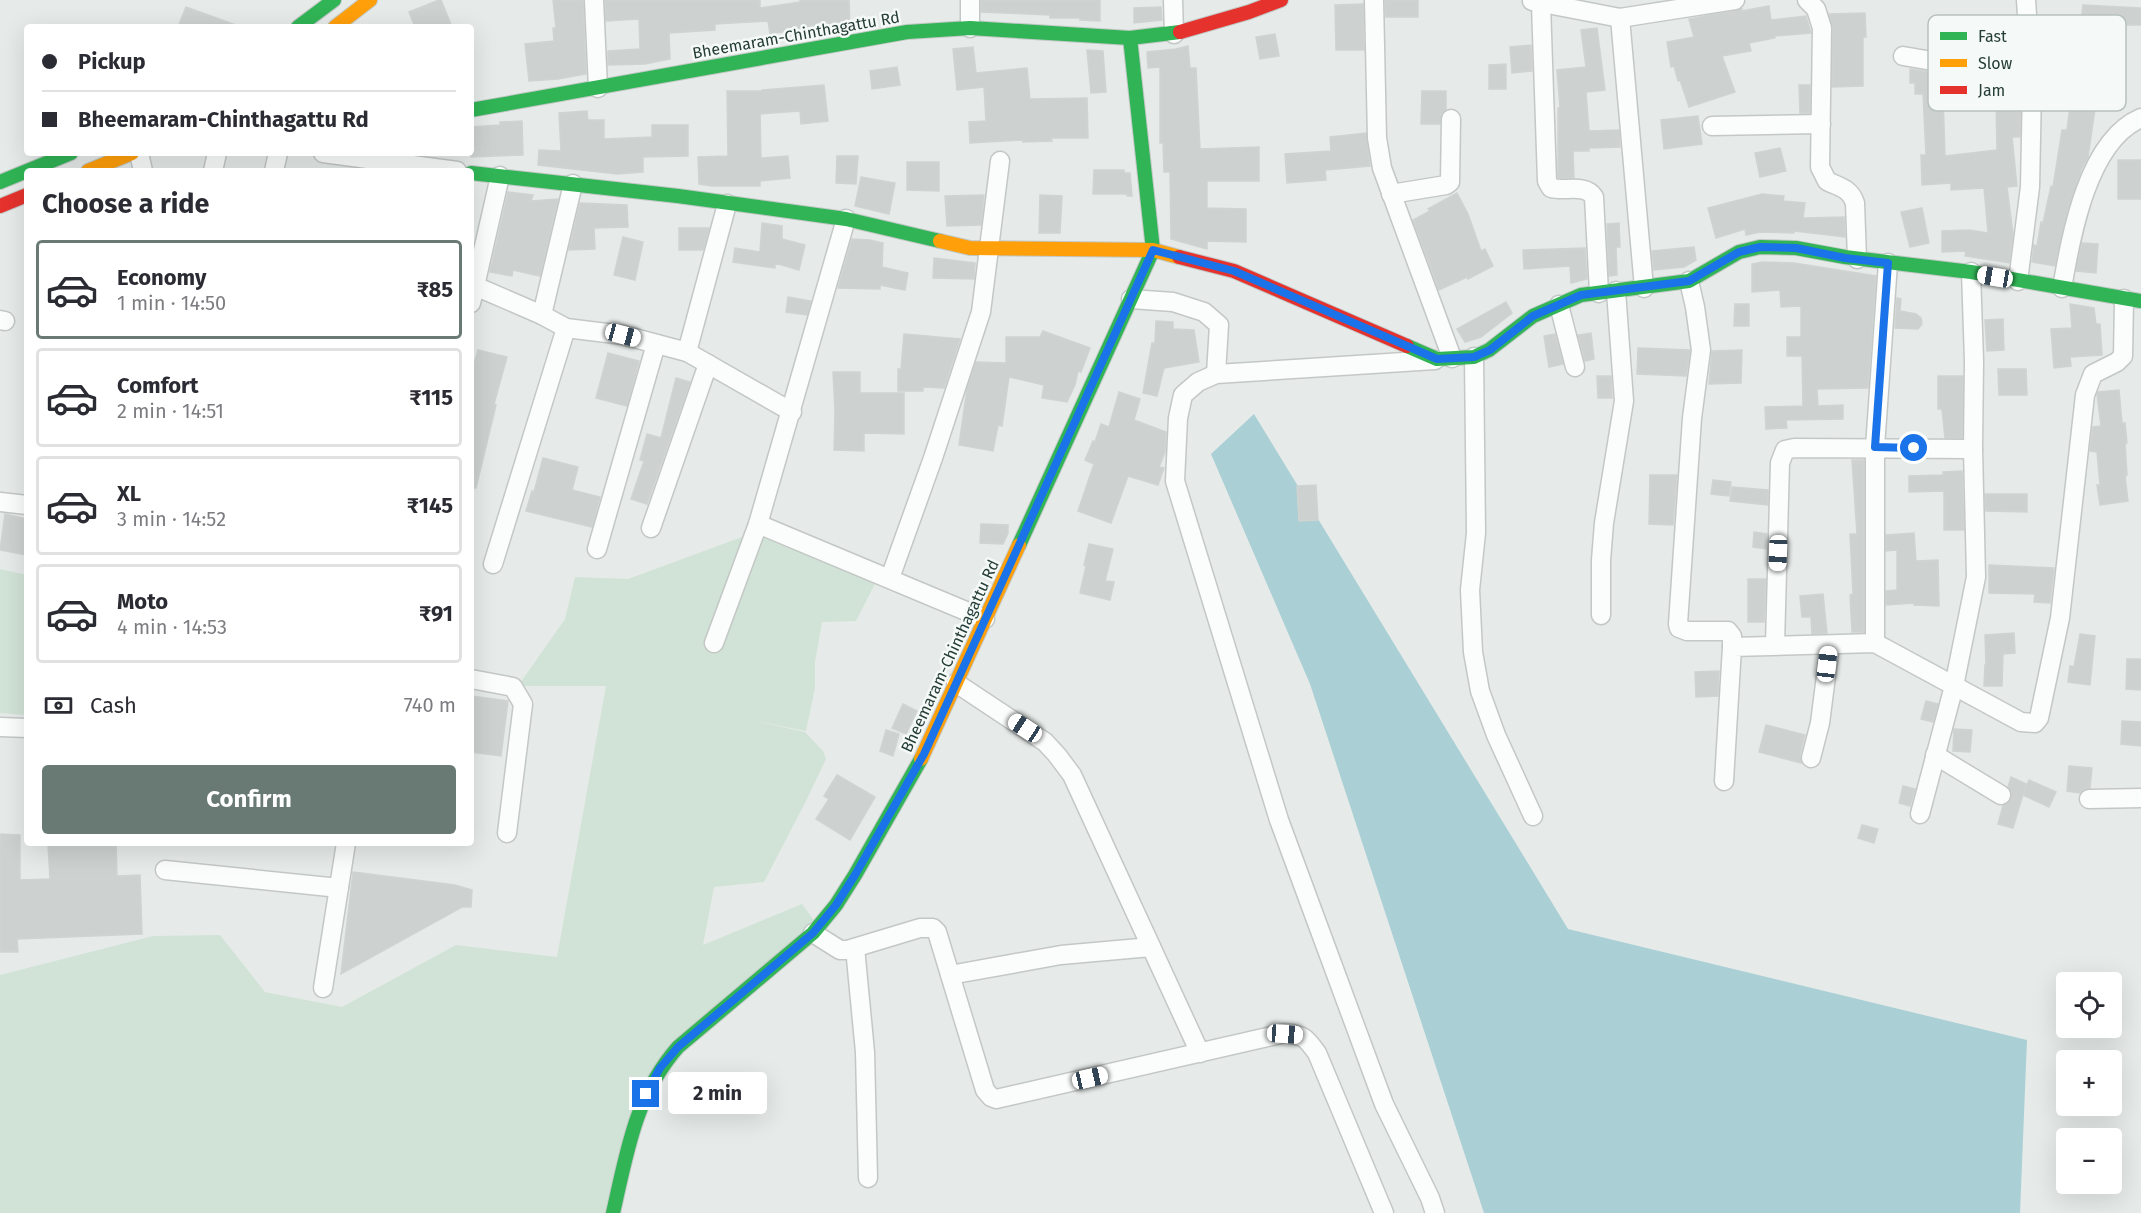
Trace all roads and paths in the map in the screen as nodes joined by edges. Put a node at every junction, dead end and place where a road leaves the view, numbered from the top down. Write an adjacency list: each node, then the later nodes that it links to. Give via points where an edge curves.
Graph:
1 (370, 0): 15 (main road)
2 (594, 0): 21 (street)
3 (970, 0): 16 (street)
4 (1173, 0): 17 (street)
5 (1281, 0): 17 (main road, Bheemaram-Chinthagattu Rd)
6 (1374, 0): 41 (street, via 1377,138)
7 (1735, 0): 13 (street)
8 (1807, 0): 26 (street, via 1816,9 1822,28)
9 (2026, 0): 12 (street)
10 (325, 2): 14 (main road)
11 (1536, 2): 13 (street); 57 (street, via 1547,181 1551,188 1584,189 1594,197)
12 (2027, 15)
13 (1620, 18): 54 (street)
14 (301, 24)
15 (339, 24)
16 (970, 28): 18 (main road, Bheemaram-Chinthagattu Rd); 21 (main road, Bheemaram-Chinthagattu Rd, via 907,32)
17 (1174, 34): 18 (main road, Bheemaram-Chinthagattu Rd)
18 (1130, 38): 47 (main road)
19 (1903, 56): 20 (street)
20 (1928, 60)
21 (598, 88): 22 (main road, Bheemaram-Chinthagattu Rd)
22 (474, 109)
23 (2032, 111): 52 (street, via 2030,188)
24 (1451, 118): 41 (street, via 1450,182)
25 (2141, 118): 55 (street, via 2125,128 2092,172 2072,236)
26 (1821, 124): 27 (street); 48 (street, via 1820,167 1827,180 1852,195)
27 (1712, 126)
28 (64, 156): 33 (main road)
29 (125, 156): 34 (main road)
30 (330, 156): 32 (street)
31 (1000, 161): 46 (street)
32 (348, 164): 35 (street)
33 (34, 168)
34 (95, 168)
35 (407, 168)
36 (24, 172): 39 (main road)
37 (474, 173): 38 (main road)
38 (500, 176): 40 (main road); 53 (street)
39 (0, 182)
40 (573, 184): 43 (main road); 61 (street)
41 (1391, 194): 66 (street)
42 (24, 196): 44 (main road)
43 (727, 204): 45 (main road); 64 (street)
44 (0, 206)
45 (846, 219): 46 (main road, via 970,248); 70 (street)
46 (989, 248): 47 (main road); 79 (street, via 981,312)
47 (1153, 250): 58 (main road, Bheemaram-Chinthagattu Rd); 66 (main road, via 1234,271)
48 (1857, 259): 49 (main road); 51 (main road, via 1796,248 1760,247 1739,252)
49 (1888, 263): 50 (main road); 71 (street)
50 (1971, 272): 52 (main road); 72 (street)
51 (1689, 281): 54 (main road); 86 (street, via 1701,350 1692,418 1678,624 1687,631 1728,631)
52 (2018, 281): 55 (main road)
53 (474, 283)
54 (1644, 288): 57 (main road)
55 (2062, 288): 59 (main road)
56 (474, 292): 61 (street)
57 (1607, 292): 60 (main road, via 1581,295); 80 (street, via 1624,401 1603,532)
58 (1131, 299): 69 (street, via 1173,302 1204,312 1219,326); 81 (main road, Bheemaram-Chinthagattu Rd)
59 (2133, 300): 89 (street, via 2121,360 2093,374 2085,395 2060,618 2038,718 2035,723 2021,722)
60 (1559, 304): 65 (main road, via 1533,316 1490,350); 68 (street)
61 (543, 315): 62 (street)
62 (566, 328): 63 (street, via 623,335); 78 (street)
63 (656, 344): 64 (street); 77 (street)
64 (687, 352): 67 (street)
65 (1474, 357): 66 (main road); 99 (street, via 1476,533 1470,590 1473,652 1480,691 1496,735)
66 (1444, 359): 69 (street)
67 (708, 364): 70 (street); 76 (street)
68 (1575, 367)
69 (1216, 374): 113 (street, via 1183,394 1175,481 1279,820 1384,1104)
70 (792, 412): 75 (street)
71 (1875, 447): 72 (street); 83 (street); 84 (street, via 1794,447 1782,455)
72 (1973, 449): 89 (street, via 1976,577)
73 (0, 502): 74 (street)
74 (24, 505)
75 (758, 524): 79 (street); 82 (street)
76 (651, 528)
77 (597, 549)
78 (493, 564)
79 (891, 578): 81 (street)
80 (1601, 615)
81 (985, 619): 88 (main road, Bheemaram-Chinthagattu Rd)
82 (714, 643)
83 (1875, 643): 85 (street); 89 (street)
84 (1775, 644): 85 (street); 86 (street)
85 (1830, 645): 93 (street, via 1820,723)
86 (1732, 647): 94 (street)
87 (474, 680): 100 (street, via 513,687 523,704)
88 (956, 683): 104 (main road, Bheemaram-Chinthagattu Rd, via 924,754 861,865); 105 (street, via 1044,742 1072,775)
89 (1954, 686): 92 (street)
90 (0, 727): 91 (street)
91 (24, 728)
92 (1935, 755): 95 (street); 98 (street)
93 (1811, 758)
94 (1725, 781)
95 (2001, 795)
96 (2141, 797): 97 (street)
97 (2089, 799)
98 (1920, 814)
99 (1533, 816)
100 (507, 833)
101 (346, 846): 103 (street)
102 (165, 870): 103 (street)
103 (339, 888): 108 (street)
104 (813, 933): 106 (street, via 840,950); 111 (main road, Bheemaram-Chinthagattu Rd, via 678,1047 660,1068 634,1128)
105 (1151, 947): 107 (street, via 1061,955); 109 (street)
106 (855, 948): 107 (street, via 920,928 933,928); 110 (street, via 865,1052)
107 (950, 975): 109 (street, via 985,1090 996,1099)
108 (323, 988)
109 (1200, 1053): 112 (street, via 1285,1034 1299,1034 1307,1039 1317,1053)
110 (868, 1178)
111 (613, 1213)
112 (1384, 1213)
113 (1435, 1213)

